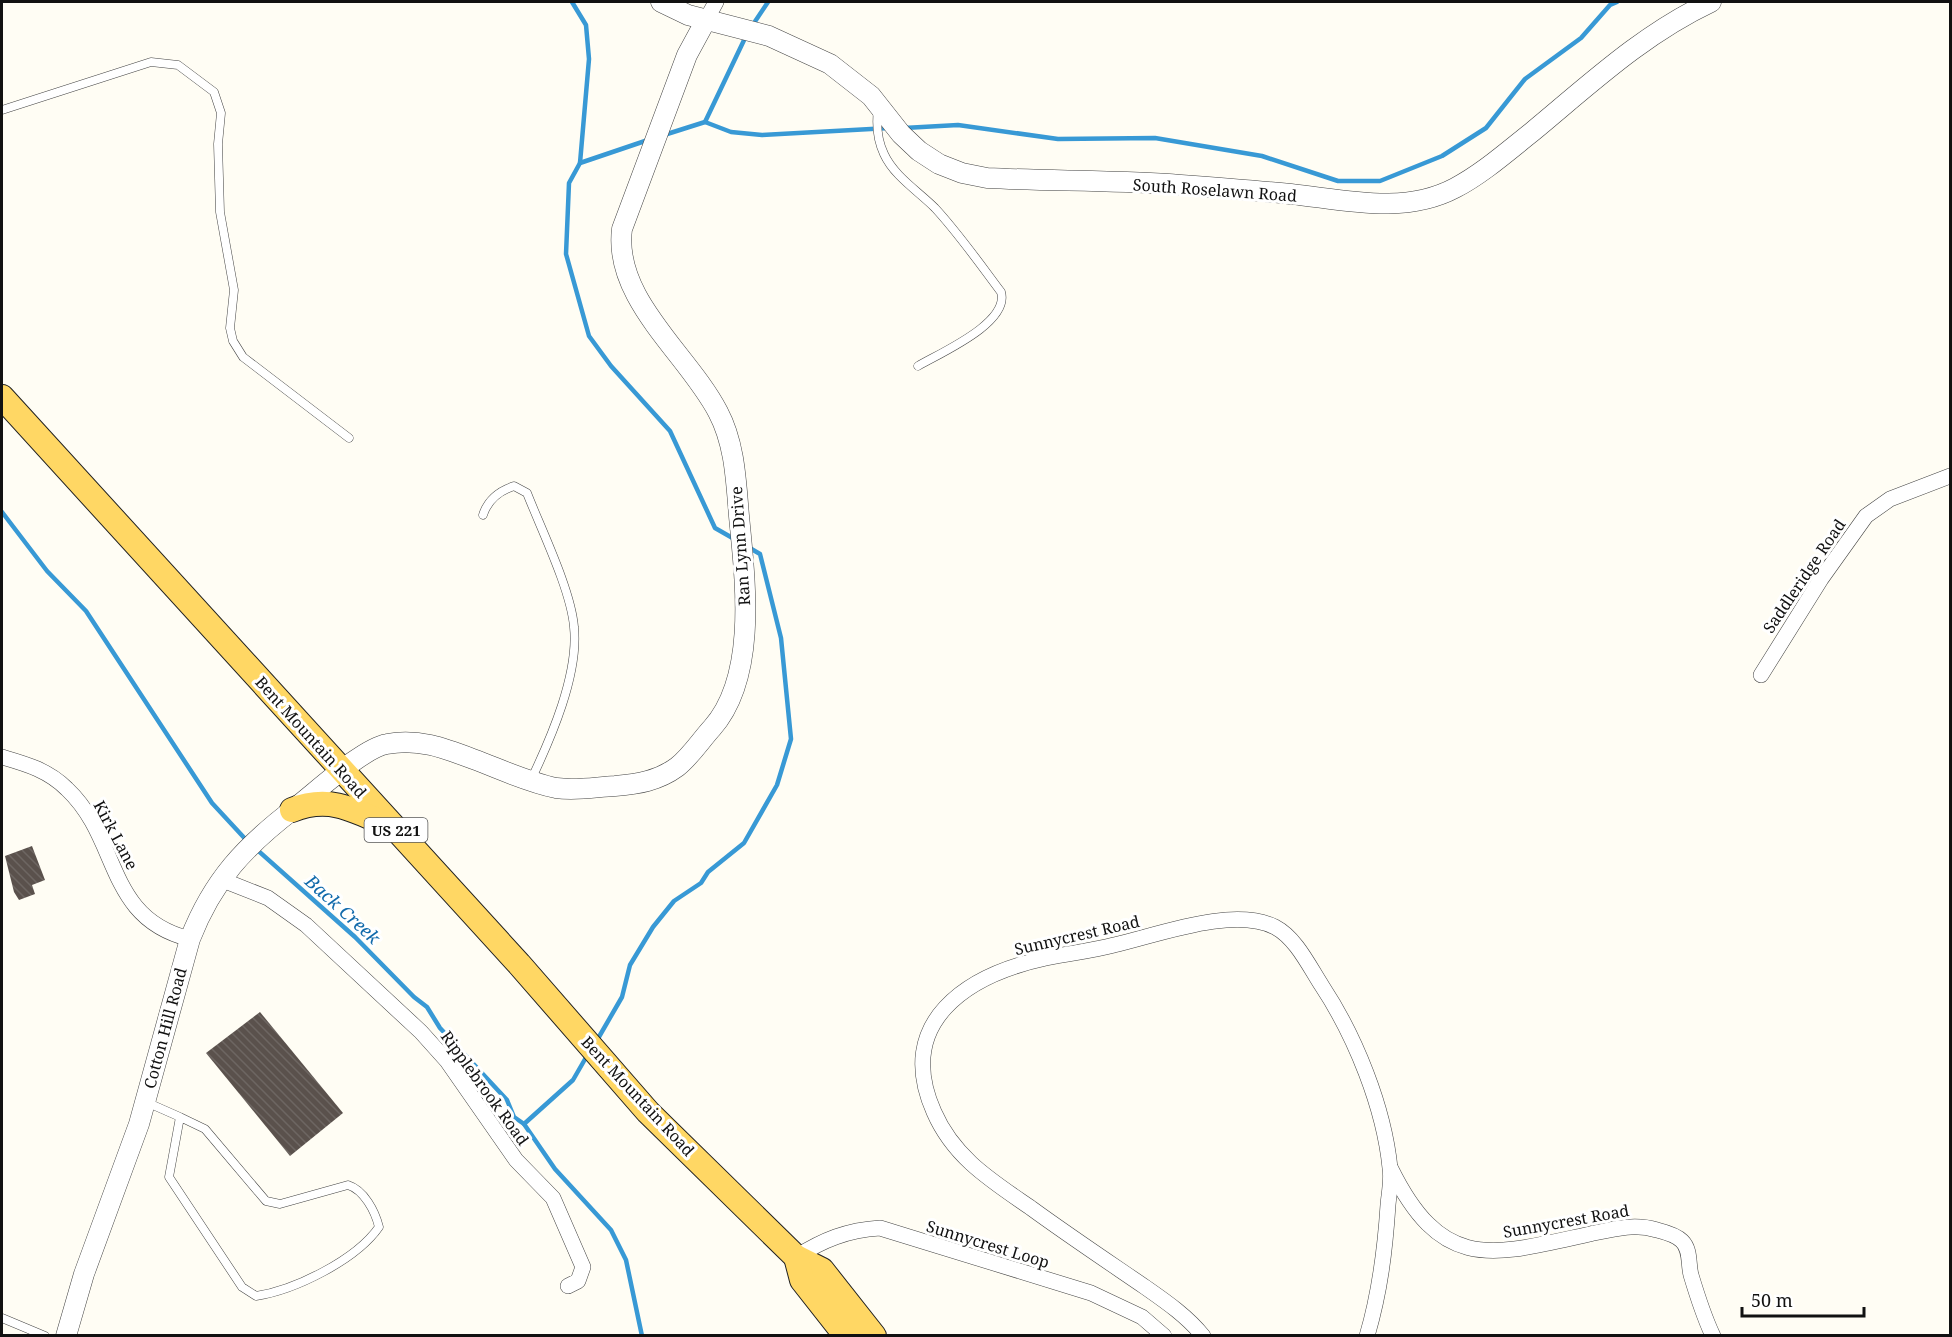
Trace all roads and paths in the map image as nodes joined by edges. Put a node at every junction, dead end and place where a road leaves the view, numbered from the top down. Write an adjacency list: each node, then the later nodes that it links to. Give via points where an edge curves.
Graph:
1 (661, 2): 4 (street, South Roselawn Road)
2 (716, 2): 4 (street, Ran Lynn Drive)
3 (1711, 2): 5 (street, South Roselawn Road, via 1636,45 1458,187 1423,201 1401,204 1166,184 971,175 939,164 918,151)
4 (706, 20): 5 (street, South Roselawn Road, via 743,28 802,49 856,82); 15 (street, Ran Lynn Drive, via 687,55 625,220 620,243 625,275 703,386 727,432 744,563 745,625 738,672 718,722 679,766 665,774 633,785 586,789)
5 (879, 104): 7 (lane, via 878,137 889,162 960,237 1003,298 998,314 984,326)
6 (2, 110): 9 (lane, via 151,62 178,65 214,92 221,112 217,177 220,212 234,290 232,341 243,357)
7 (918, 366)
8 (2, 398): 14 (main road, Bent Mountain Road / US 221)
9 (349, 438)
10 (1950, 476): 12 (street, Saddleridge Road, via 1890,499 1866,516)
11 (483, 515): 15 (lane, via 503,490 514,486 527,493 574,626 574,647 558,720)
12 (1761, 675)
13 (2, 757): 19 (street, Kirk Lane, via 36,767 68,789 97,830 137,910 167,934)
14 (342, 771): 15 (street, Ran Lynn Drive, via 383,744 429,743); 16 (street, Cotton Hill Road); 17 (main road, Bent Mountain Road / US 221)
15 (531, 782)
16 (292, 810): 17 (main road, via 308,803 329,802 347,806); 18 (street, Cotton Hill Road, via 239,855)
17 (395, 829): 23 (main road, Bent Mountain Road / US 221, via 648,1112)
18 (220, 879): 19 (street, Cotton Hill Road); 25 (street, Ripplebrook Road, via 268,898 306,925 447,1061 516,1160 557,1206 583,1267 578,1281)
19 (190, 939): 20 (street, Cotton Hill Road)
20 (145, 1101): 21 (lane); 28 (street, Cotton Hill Road)
21 (180, 1117): 21 (lane, via 169,1177 242,1287 255,1296 300,1284 368,1243 379,1227 376,1215 357,1188 348,1185 280,1204 266,1201 205,1129)
22 (1391, 1169): 32 (street, Sunnycrest Road, via 1363,1067 1344,1025 1288,936 1263,923 1220,921 1044,958 984,980 940,1013 925,1039 922,1076 933,1110 955,1149 986,1178 1169,1304); 33 (street, Sunnycrest Road, via 1382,1280); 34 (street, Sunnycrest Road, via 1422,1216 1451,1242 1467,1249 1507,1251 1627,1226 1648,1227 1681,1240 1687,1248 1691,1274)
23 (796, 1257): 24 (main road, Bent Mountain Road / US 221, via 802,1280); 31 (street, Sunnycrest Loop, via 831,1237 880,1228 1091,1293 1142,1317)
24 (820, 1285): 29 (main road, Bent Mountain Road / US 221); 30 (main road, Bent Mountain Road / US 221)
25 (568, 1286)
26 (2, 1318): 27 (lane)
27 (45, 1335)
28 (66, 1335)
29 (846, 1335)
30 (874, 1335)
31 (1164, 1335)
32 (1203, 1335)
33 (1367, 1335)
34 (1713, 1335)

